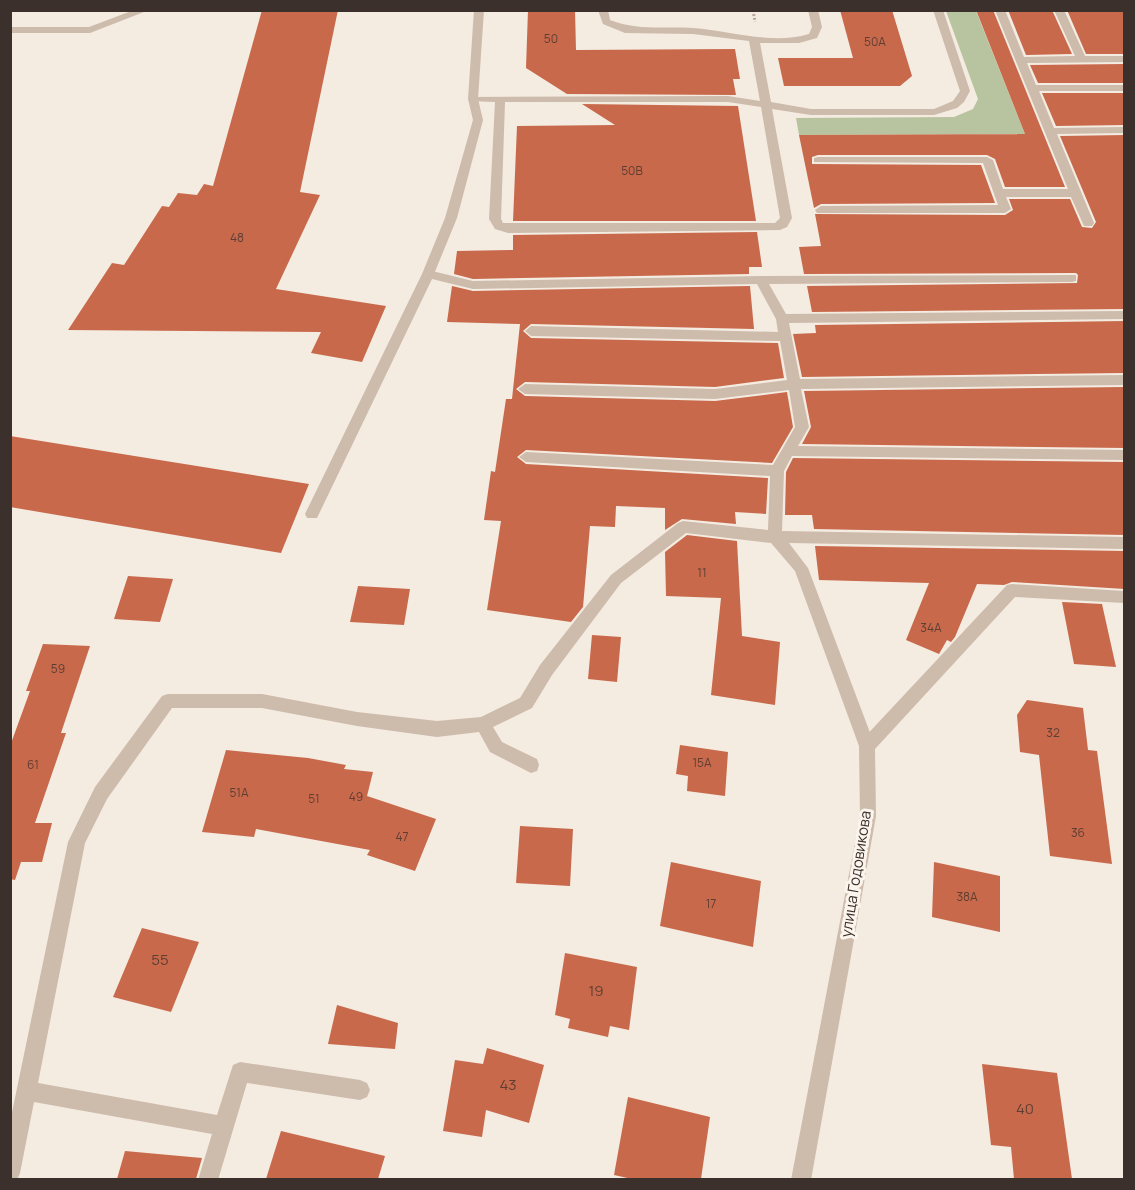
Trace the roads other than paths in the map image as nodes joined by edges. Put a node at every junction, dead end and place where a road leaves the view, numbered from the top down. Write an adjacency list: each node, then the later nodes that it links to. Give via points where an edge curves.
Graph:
1 (144, 10): 8 (street, via 90,30)
2 (479, 10): 15 (street)
3 (603, 10): 9 (street, via 606,22 625,30 693,31)
4 (813, 10): 9 (street, via 817,27 813,36 799,40)
5 (938, 10): 17 (street, via 965,87 964,96 953,106 934,112 811,112)
6 (1000, 10): 11 (street)
7 (1059, 10): 12 (street)
8 (10, 30)
9 (754, 40): 17 (street)
10 (1125, 59): 12 (street)
11 (1021, 60): 12 (street); 13 (street)
12 (1081, 60)
13 (1032, 88): 14 (street); 19 (street)
14 (1125, 88)
15 (473, 99): 16 (street); 25 (street, via 478,120 470,153 451,218)
16 (500, 99): 17 (street, via 728,99); 17 (street, via 495,219 499,226 508,229 780,226 786,218)
17 (765, 104)
18 (1125, 130): 19 (street)
19 (1050, 131): 21 (street)
20 (818, 160): 22 (street, via 987,160)
21 (1076, 193): 22 (street); 24 (street)
22 (999, 194): 23 (street, via 1005,209)
23 (821, 210)
24 (1088, 223)
25 (428, 274): 27 (street, via 473,285); 39 (street)
26 (1072, 278): 27 (street)
27 (761, 280): 29 (street)
28 (1125, 315): 29 (street)
29 (782, 319): 31 (street)
30 (531, 331): 31 (street)
31 (785, 337): 33 (street)
32 (1125, 380): 33 (street)
33 (794, 384): 34 (street, via 715,394); 35 (street, via 802,427)
34 (525, 389)
35 (790, 451): 36 (street); 38 (street)
36 (1125, 455)
37 (526, 457): 38 (street)
38 (777, 471): 40 (street)
39 (312, 514)
40 (775, 537): 41 (street); 43 (street, via 683,527 616,579 546,670 526,704); 44 (street, улица Годовикова, via 801,568)
41 (1125, 543)
42 (1125, 597): 44 (street, via 1012,590)
43 (483, 724): 45 (street, via 496,747); 47 (street, via 437,729 262,701 168,701 101,794 77,842)
44 (867, 746): 51 (street, улица Годовикова, via 868,816)
45 (531, 765)
46 (360, 1090): 48 (street, via 240,1072)
47 (27, 1091): 48 (street); 49 (street)
48 (223, 1126): 50 (street)
49 (10, 1173)
50 (208, 1179)
51 (801, 1179)

